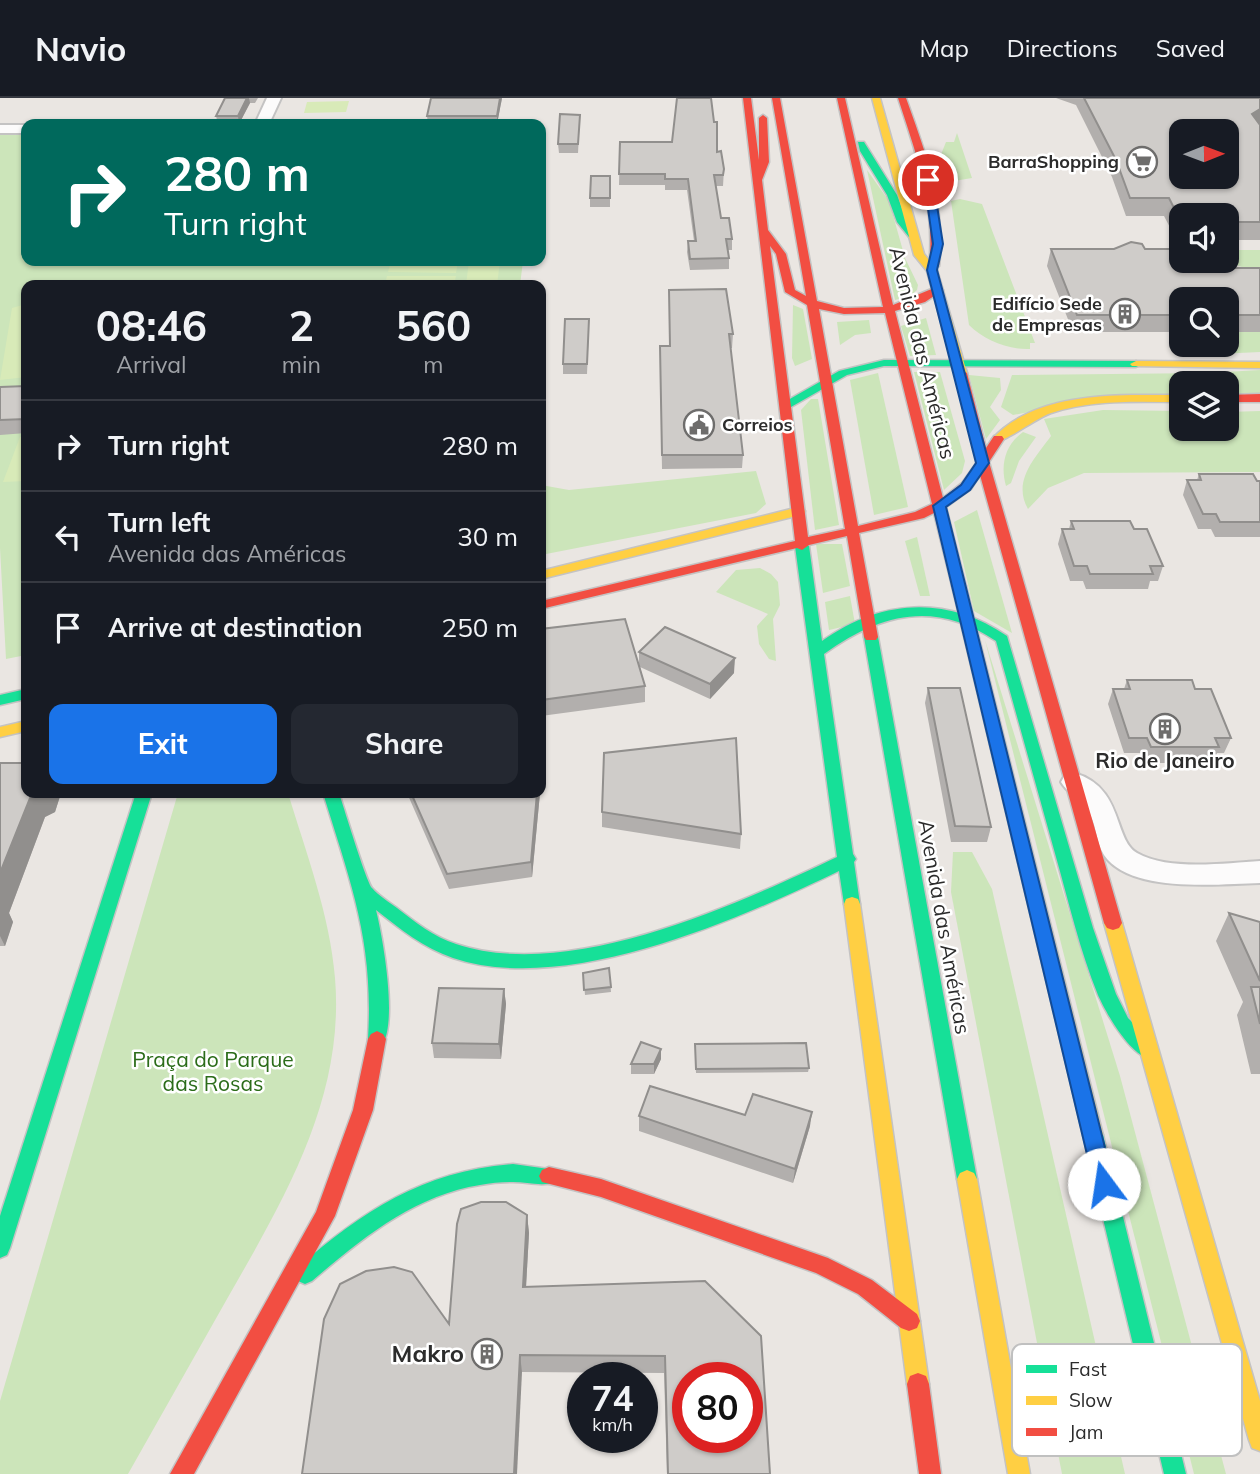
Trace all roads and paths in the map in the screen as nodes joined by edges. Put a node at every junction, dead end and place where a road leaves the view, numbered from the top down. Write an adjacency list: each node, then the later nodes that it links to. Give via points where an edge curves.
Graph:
1 (274, 98): 8 (street)
2 (747, 98): 12 (main road)
3 (762, 98): 12 (main road, via 765,162)
4 (776, 98): 17 (main road, Avenida das Américas)
5 (841, 98): 11 (main road, Avenida das Américas)
6 (876, 98): 14 (main road, Avenida das Américas)
7 (902, 98): 15 (main road, Avenida das Américas, via 932,197 938,244)
8 (264, 119)
9 (0, 129): 10 (street)
10 (21, 129)
11 (849, 130): 14 (main road, via 891,194 904,228); 18 (main road, Avenida das Américas, via 863,209)
12 (759, 178): 13 (main road)
13 (765, 232): 17 (main road, via 781,254 790,292); 28 (main road)
14 (913, 235): 15 (main road, Avenida das Américas, via 919,255)
15 (932, 270): 16 (main road, Avenida das Américas)
16 (938, 289): 18 (main road, via 915,304); 19 (main road, Avenida das Américas)
17 (814, 303): 18 (main road, via 842,310); 24 (main road, Avenida das Américas)
18 (891, 310): 20 (main road, Avenida das Américas)
19 (946, 316): 21 (main road, Avenida das Américas); 22 (main road, via 974,342)
20 (904, 363): 21 (main road); 24 (main road, via 864,366); 30 (main road, Avenida das Américas)
21 (957, 363): 22 (main road); 29 (main road, Avenida das Américas)
22 (1036, 365): 23 (main road)
23 (1260, 365)
24 (827, 382): 28 (main road); 32 (main road, Avenida das Américas)
25 (1260, 398): 27 (main road)
26 (1169, 399): 29 (main road, via 1082,402 1040,411 1000,437)
27 (1239, 399)
28 (787, 404): 31 (main road)
29 (983, 463): 30 (main road, via 965,488); 43 (main road, Avenida das Américas)
30 (939, 506): 32 (main road); 36 (main road, Avenida das Américas)
31 (799, 511): 33 (main road); 34 (main road)
32 (853, 530): 33 (main road); 37 (main road, Avenida das Américas)
33 (802, 542): 35 (main road); 38 (main road)
34 (546, 574)
35 (546, 604)
36 (966, 617): 37 (main road, via 924,610); 49 (main road, via 997,633 1005,647 1107,995 1122,1023); 53 (main road, Avenida das Américas)
37 (869, 623): 38 (main road); 56 (main road, Avenida das Américas)
38 (818, 651): 46 (main road)
39 (21, 695): 40 (main road)
40 (0, 700)
41 (21, 727): 42 (main road)
42 (0, 733)
43 (1074, 782): 47 (street, via 1098,801 1115,849 1136,865 1186,873); 49 (main road, Avenida das Américas)
44 (142, 798): 50 (main road)
45 (333, 798): 48 (main road)
46 (848, 859): 48 (main road, via 786,889 640,941 602,953 549,961 456,951 423,935); 52 (main road)
47 (1260, 872)
48 (364, 891): 51 (main road, via 376,944 380,995 364,1113 336,1192)
49 (1149, 1052): 54 (main road, Avenida das Américas)
50 (0, 1248)
51 (284, 1294): 52 (main road, via 341,1240 409,1196 465,1177 521,1172 568,1179 808,1260 861,1285); 60 (main road)
52 (909, 1321): 61 (main road)
53 (1143, 1344)
54 (1233, 1344)
55 (1242, 1377): 57 (main road, Avenida das Américas)
56 (1012, 1434)
57 (1260, 1440)
58 (1016, 1456): 62 (main road, Avenida das Américas)
59 (1171, 1456): 63 (main road, Avenida das Américas)
60 (181, 1474)
61 (930, 1474)
62 (1019, 1474)
63 (1175, 1474)

